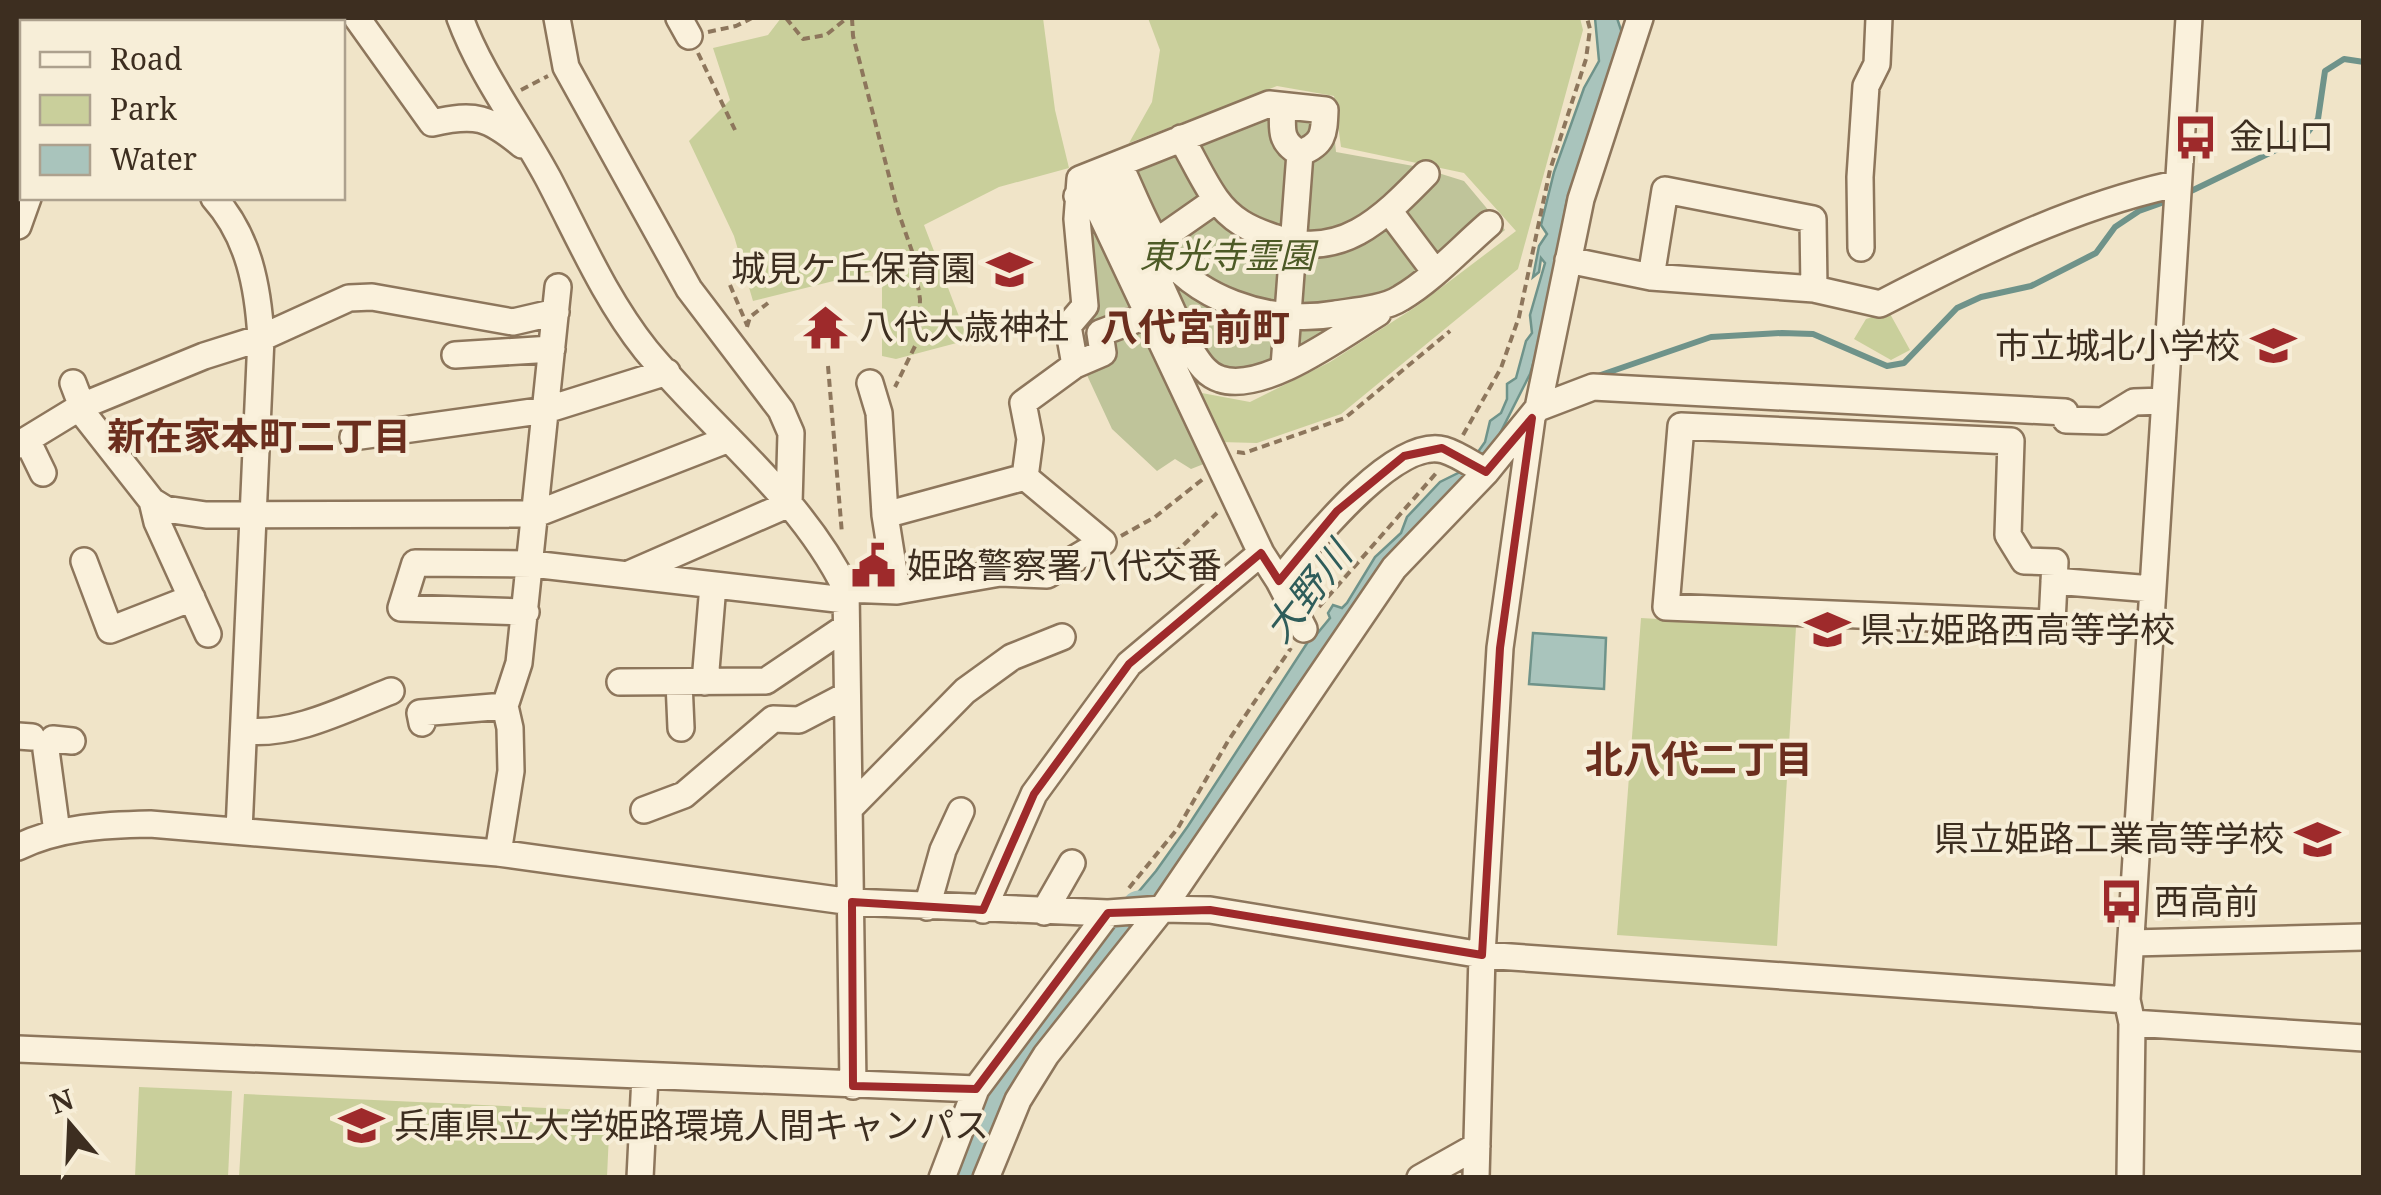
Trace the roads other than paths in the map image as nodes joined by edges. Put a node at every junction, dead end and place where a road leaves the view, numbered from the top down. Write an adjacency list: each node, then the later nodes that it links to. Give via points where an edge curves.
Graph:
1 (358, 18): 10 (street, via 432,123 477,116)
2 (460, 18): 10 (street)
3 (558, 18): 49 (street, via 566,68 689,289 781,410 791,433)
4 (1640, 18): 24 (street)
5 (1879, 18): 23 (street, via 1877,64 1866,86)
6 (2189, 18): 39 (street)
7 (1283, 106): 8 (street, via 1269,104); 9 (street, via 1282,137); 9 (street, via 1325,110 1324,136)
8 (1181, 138): 11 (street); 17 (street)
9 (1300, 153): 22 (street)
10 (534, 154): 36 (street, via 611,302)
11 (1119, 164): 14 (street); 21 (street)
12 (1426, 174): 18 (street)
13 (2172, 185): 27 (street, via 2116,197 2046,225 1880,304)
14 (1083, 190): 29 (street); 34 (street, via 1085,306 1068,326); 35 (street, via 1120,196 1201,366 1237,383)
15 (27, 200): 20 (street)
16 (222, 200): 31 (street, via 250,265)
17 (1216, 200): 21 (street); 22 (street, via 1242,226)
18 (1390, 212): 22 (street, via 1326,246); 25 (street)
19 (1489, 224): 25 (street)
20 (18, 226)
21 (1156, 242): 30 (street, via 1202,287 1234,305)
22 (1293, 245): 30 (street)
23 (1861, 248)
24 (1568, 260): 26 (street); 41 (street)
25 (1434, 272): 28 (street)
26 (1651, 277): 27 (street); 27 (street, via 1666,190 1812,218)
27 (1814, 290)
28 (1399, 300): 30 (street, via 1324,316); 35 (street)
29 (1148, 315): 34 (street, via 1100,333 1103,353); 53 (street)
30 (1287, 316): 35 (street)
31 (261, 338): 32 (street, via 349,298 513,322 557,299); 38 (street); 52 (street)
32 (552, 349): 33 (street); 40 (street)
33 (454, 355)
34 (1074, 365): 47 (street, via 1023,403 1030,439)
35 (1284, 367)
36 (667, 372): 40 (street); 43 (street)
37 (870, 384): 51 (street, via 880,412)
38 (77, 394): 44 (street); 48 (street, via 86,417)
39 (2164, 401): 41 (street, via 2134,402 2103,421 2066,420 2065,412 1593,388); 60 (street)
40 (546, 410): 42 (street, via 412,439); 50 (street)
41 (1535, 413): 45 (street); 94 (street, via 1500,648)
42 (353, 436)
43 (729, 439): 49 (street); 50 (street)
44 (22, 442): 46 (street)
45 (1486, 472): 57 (street, via 1442,448 1404,456 1337,511); 88 (street, via 1394,568)
46 (43, 473)
47 (1025, 478): 51 (street); 61 (street, via 1104,542 1047,576 1000,573)
48 (152, 501): 52 (street, via 165,509); 63 (street)
49 (789, 504): 56 (street); 62 (street, via 822,546)
50 (536, 514): 52 (street); 55 (street)
51 (885, 514): 61 (street)
52 (256, 517): 76 (street)
53 (1261, 553): 57 (street); 89 (street, via 1129,664 1034,794)
54 (84, 561): 63 (street, via 110,630)
55 (532, 564): 56 (street); 64 (street); 64 (street, via 415,563 402,608)
56 (627, 575): 59 (street)
57 (1279, 581): 66 (street)
58 (2054, 581): 58 (street, via 2052,623 1666,607 1681,426 2012,441 2008,534 2024,561 2055,562); 60 (street)
59 (712, 585): 62 (street); 70 (street)
60 (2152, 589): 93 (street)
61 (898, 591): 62 (street)
62 (846, 594): 65 (street)
63 (192, 598): 67 (street)
64 (526, 612): 73 (street, via 520,663)
65 (846, 627): 70 (street, via 766,681); 72 (street)
66 (1304, 628)
67 (208, 634)
68 (1062, 636): 78 (street, via 1012,657 965,691)
69 (620, 682): 70 (street)
70 (692, 682): 75 (street)
71 (390, 692): 76 (street, via 320,720)
72 (847, 695): 78 (street); 79 (street, via 799,720 774,719 684,794)
73 (504, 706): 74 (street, via 420,713); 84 (street, via 510,771)
74 (422, 723)
75 (681, 728)
76 (244, 731): 81 (street)
77 (72, 740): 82 (street, via 53,739 46,750)
78 (850, 808): 86 (street)
79 (644, 810)
80 (962, 811): 87 (street)
81 (240, 831): 82 (street, via 150,824); 84 (street)
82 (57, 832): 83 (street)
83 (18, 847)
84 (498, 853): 86 (street)
85 (1072, 863): 90 (street)
86 (852, 902): 87 (street); 99 (street)
87 (927, 907): 89 (street)
88 (1162, 908): 91 (street); 94 (street); 104 (street, via 1046,1055 1018,1100)
89 (983, 910): 90 (street)
90 (1044, 912): 91 (street)
91 (1113, 912): 100 (street)
92 (2364, 937): 93 (street)
93 (2132, 943): 95 (street)
94 (1482, 955): 95 (street); 101 (street)
95 (2130, 1011): 96 (street); 107 (street)
96 (2364, 1038)
97 (18, 1049): 98 (street)
98 (644, 1076): 99 (street); 102 (street)
99 (852, 1086): 100 (street)
100 (976, 1088): 103 (street)
101 (1476, 1146): 105 (street); 106 (street)
102 (640, 1178)
103 (942, 1178)
104 (986, 1178)
105 (1420, 1178)
106 (1476, 1178)
107 (2130, 1178)

